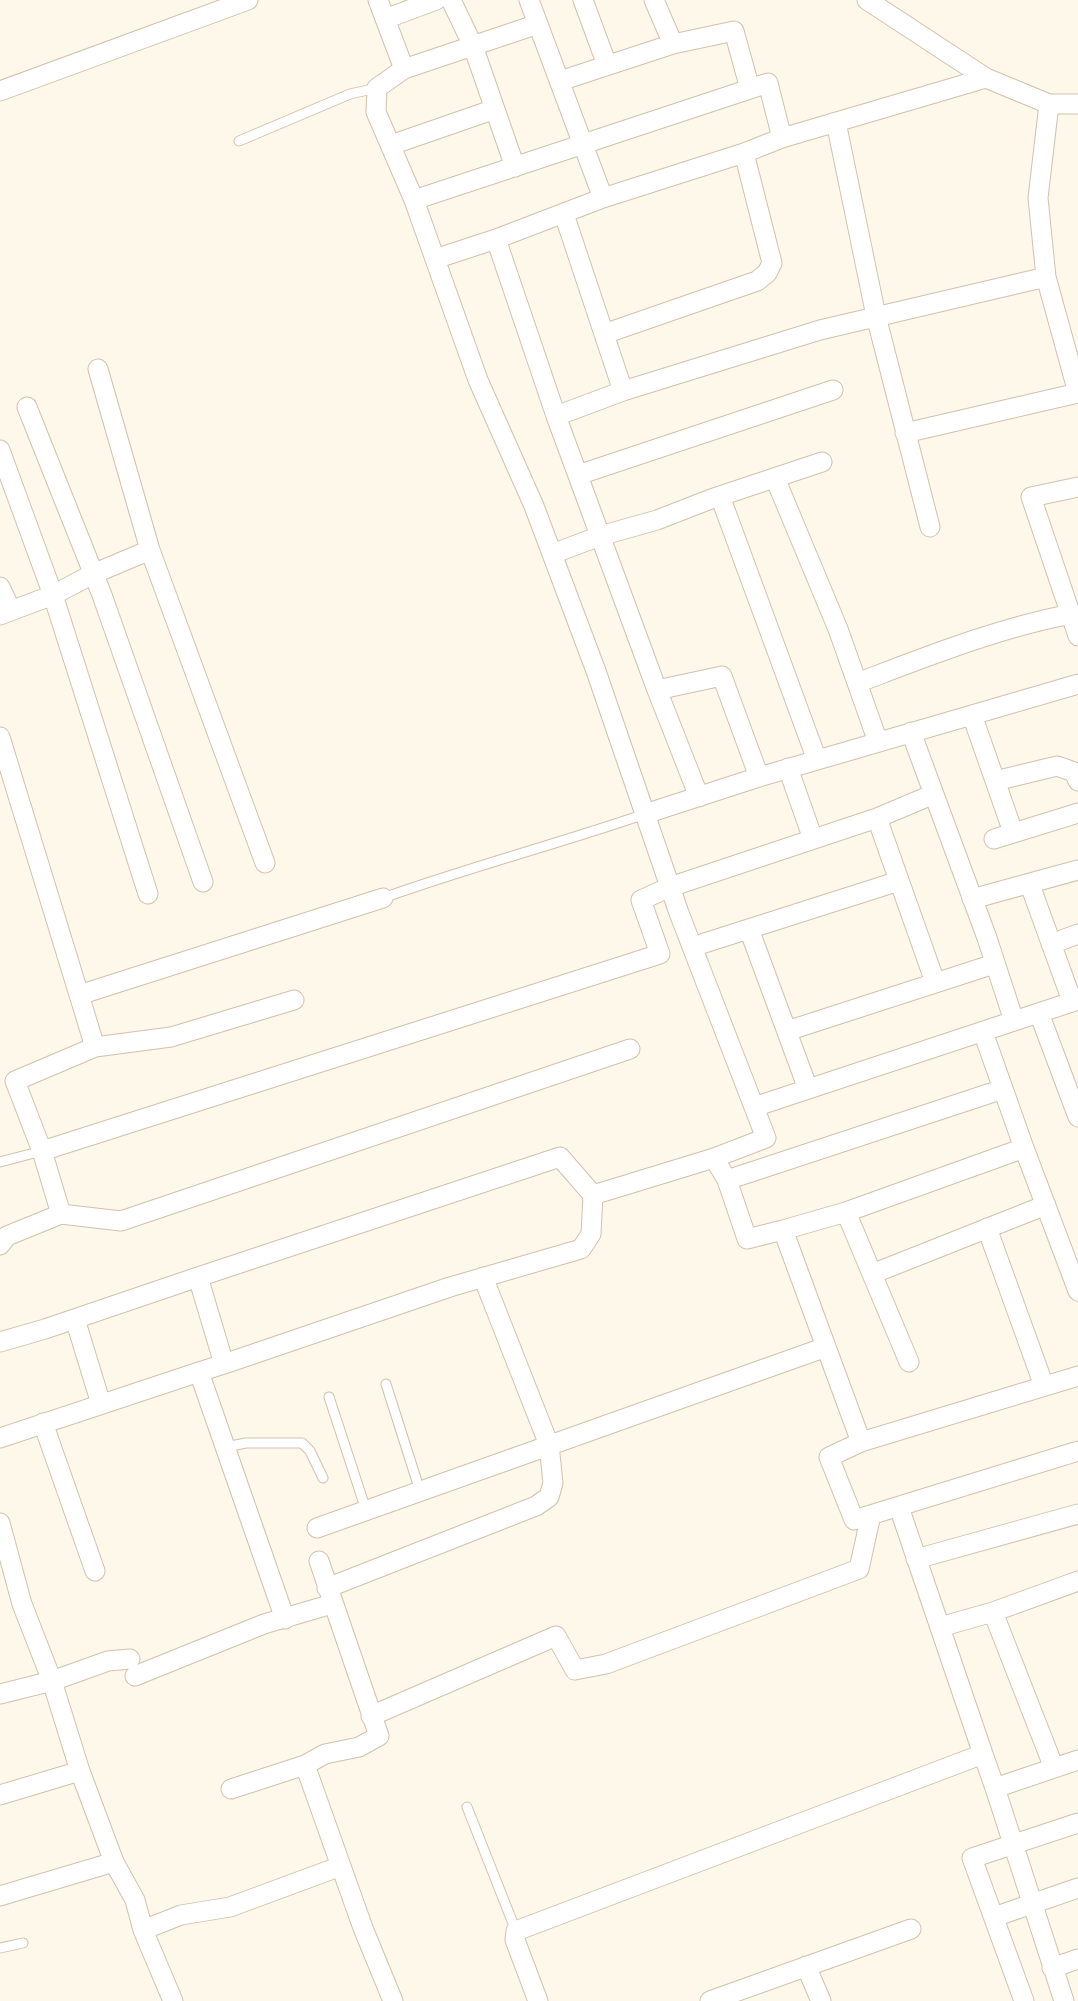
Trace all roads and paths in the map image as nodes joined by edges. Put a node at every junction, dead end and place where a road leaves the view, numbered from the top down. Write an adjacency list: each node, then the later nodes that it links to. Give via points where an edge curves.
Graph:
1 (248, 0): 20 (street)
2 (378, 0): 10 (street)
3 (436, 0): 10 (street)
4 (451, 0): 13 (street)
5 (529, 0): 11 (street)
6 (583, 0): 14 (street)
7 (654, 0): 12 (street)
8 (893, 0): 9 (street)
9 (870, 2): 16 (street)
10 (385, 19): 15 (street)
11 (538, 24): 13 (street); 17 (street)
12 (673, 44): 14 (street); 19 (street, via 734,30)
13 (473, 46): 15 (street); 23 (street)
14 (607, 65): 17 (street)
15 (404, 70): 18 (street)
16 (986, 78): 21 (street); 24 (street)
17 (560, 81): 27 (street)
18 (377, 88): 26 (lane, via 350,94); 28 (street, via 376,112)
19 (750, 89): 25 (street, via 768,83); 27 (street)
20 (0, 91)
21 (1049, 104): 22 (street); 36 (street, via 1038,198)
22 (1078, 104)
23 (495, 109): 28 (street); 30 (street)
24 (836, 122): 25 (street); 37 (street)
25 (782, 138): 29 (street)
26 (239, 141)
27 (583, 144): 30 (street); 31 (street)
28 (391, 145): 32 (street)
29 (744, 153): 31 (street); 38 (street, via 772,262 767,273 757,281)
30 (514, 166): 32 (street)
31 (603, 198): 33 (street)
32 (414, 200): 35 (street)
33 (564, 214): 34 (street); 38 (street)
34 (496, 239): 35 (street); 44 (street)
35 (435, 259): 55 (street, via 478,380)
36 (1046, 277): 37 (street); 42 (street)
37 (876, 316): 41 (street, via 820,330); 45 (street)
38 (604, 334): 41 (street)
39 (98, 369): 54 (street)
40 (833, 390): 48 (street)
41 (624, 391): 44 (street)
42 (1078, 394): 45 (street)
43 (27, 406): 56 (street)
44 (556, 416): 48 (street)
45 (905, 433): 52 (street)
46 (0, 450): 59 (street)
47 (822, 462): 49 (street)
48 (578, 475): 53 (street)
49 (775, 478): 51 (street); 63 (street)
50 (1078, 487): 58 (street, via 1031,497)
51 (720, 496): 53 (street, via 657,520); 70 (street)
52 (930, 527)
53 (600, 536): 55 (street); 65 (street)
54 (150, 550): 56 (street); 84 (street)
55 (552, 554): 79 (street)
56 (93, 574): 59 (street); 87 (street)
57 (0, 586): 60 (street)
58 (1071, 592): 61 (street)
59 (53, 594): 60 (street); 90 (street)
60 (5, 613)
61 (1071, 614): 62 (street); 63 (street, via 933,655)
62 (1078, 636)
63 (857, 683): 69 (street)
64 (1077, 687): 66 (street)
65 (657, 690): 74 (street, via 722,676); 77 (street)
66 (972, 714): 67 (street); 75 (street)
67 (910, 732): 69 (street); 76 (street)
68 (0, 737): 72 (street)
69 (878, 742): 70 (street)
70 (817, 760): 71 (street)
71 (788, 768): 74 (street); 83 (street)
72 (5, 773): 99 (street)
73 (1077, 774): 75 (street, via 1057,766)
74 (759, 777): 77 (street)
75 (995, 781): 81 (street)
76 (934, 794): 80 (street); 92 (street)
77 (699, 798): 79 (street)
78 (1078, 813): 81 (street)
79 (645, 814): 89 (street); 91 (lane)
80 (877, 818): 83 (street); 86 (street)
81 (1013, 832): 82 (street)
82 (994, 839)
83 (813, 840): 89 (street)
84 (265, 863)
85 (1078, 870): 88 (street)
86 (899, 881): 93 (street); 98 (street)
87 (203, 882)
88 (1030, 885): 92 (street); 95 (street)
89 (670, 887): 96 (street); 115 (street, via 641,900 660,954)
90 (148, 894)
91 (383, 898): 99 (street)
92 (972, 899): 97 (street)
93 (749, 929): 96 (street); 104 (street)
94 (1078, 934): 95 (street)
95 (1051, 944): 101 (street)
96 (692, 947): 112 (street)
97 (994, 964): 98 (street); 103 (street)
98 (935, 982): 104 (street)
99 (79, 995): 106 (street)
100 (294, 1000): 106 (street, via 171,1037)
101 (1075, 1001): 102 (street)
102 (1040, 1013): 103 (street); 108 (street)
103 (1014, 1022): 105 (street)
104 (787, 1031): 110 (street)
105 (983, 1032): 110 (street); 111 (street)
106 (95, 1047): 109 (street)
107 (630, 1048): 122 (street, via 121,1221)
108 (1070, 1069): 113 (street)
109 (8, 1084): 115 (street)
110 (808, 1089): 112 (street)
111 (1002, 1089): 114 (street); 118 (street)
112 (754, 1107): 116 (street, via 766,1138)
113 (1078, 1116)
114 (1024, 1148): 120 (street); 121 (street)
115 (42, 1151): 117 (lane); 122 (street)
116 (714, 1158): 118 (street); 119 (street)
117 (0, 1162)
118 (727, 1180): 124 (street, via 747,1239)
119 (593, 1195): 128 (street, via 560,1157); 129 (street, via 591,1234 581,1249)
120 (1046, 1205): 123 (street); 126 (street)
121 (846, 1212): 124 (street); 127 (street)
122 (61, 1214): 125 (street, via 7,1236)
123 (987, 1228): 127 (street); 139 (street)
124 (783, 1230): 133 (street)
125 (0, 1245)
126 (1070, 1246): 130 (street)
127 (872, 1274): 134 (street)
128 (198, 1277): 131 (street); 135 (street)
129 (483, 1277): 135 (street); 145 (street)
130 (1078, 1291)
131 (75, 1319): 132 (street); 141 (street)
132 (0, 1342)
133 (826, 1347): 144 (street); 145 (street)
134 (909, 1362)
135 (224, 1364): 136 (street)
136 (199, 1372): 141 (street); 146 (street)
137 (1078, 1376): 139 (street)
138 (386, 1384): 149 (lane)
139 (1044, 1386): 144 (street)
140 (329, 1397): 151 (lane)
141 (101, 1404): 142 (street)
142 (44, 1423): 143 (street); 158 (street)
143 (0, 1437)
144 (861, 1442): 153 (street, via 829,1457 854,1520)
145 (549, 1445): 149 (street); 160 (street, via 553,1483 549,1497 536,1506)
146 (226, 1447): 148 (lane, via 246,1443 302,1443 310,1451); 162 (street)
147 (1078, 1452): 150 (street)
148 (324, 1478)
149 (420, 1491): 151 (street)
150 (898, 1506): 153 (street); 156 (street)
151 (366, 1510): 155 (street)
152 (1078, 1514): 156 (street)
153 (871, 1515): 166 (street, via 859,1568 590,1668 575,1670 556,1636)
154 (0, 1523): 164 (street, via 22,1604)
155 (318, 1528)
156 (916, 1559): 163 (street)
157 (319, 1562): 160 (street)
158 (95, 1571)
159 (1078, 1581): 161 (street)
160 (330, 1596): 162 (street); 166 (street)
161 (993, 1612): 163 (street); 170 (street)
162 (285, 1619): 164 (street, via 133,1668 108,1661)
163 (940, 1627): 167 (street)
164 (52, 1681): 165 (street); 171 (street)
165 (0, 1694)
166 (371, 1716): 169 (street, via 379,1736 358,1747 325,1754)
167 (984, 1754): 172 (street); 186 (street)
168 (1078, 1760): 170 (street)
169 (305, 1765): 173 (street); 179 (street)
170 (1054, 1768): 172 (street)
171 (80, 1771): 174 (street); 178 (street)
172 (995, 1788): 177 (street)
173 (231, 1789)
174 (0, 1795)
175 (467, 1806): 186 (lane)
176 (1078, 1823): 177 (street)
177 (1012, 1845): 182 (street); 183 (street, via 972,1858)
178 (114, 1862): 181 (street); 184 (street, via 135,1900)
179 (341, 1866): 184 (street, via 230,1907 181,1915); 193 (street)
180 (1078, 1888): 182 (street)
181 (0, 1896)
182 (1031, 1904): 183 (street); 191 (street)
183 (994, 1917): 197 (street)
184 (143, 1930): 192 (street)
185 (912, 1930): 190 (street)
186 (516, 1931): 194 (street, via 514,1940)
187 (24, 1943): 188 (lane)
188 (0, 1948)
189 (1078, 1959): 191 (street)
190 (806, 1966): 195 (street); 196 (street)
191 (1052, 1968): 198 (street)
192 (173, 2001)
193 (393, 2001)
194 (538, 2001)
195 (710, 2001)
196 (820, 2001)
197 (1024, 2001)
198 (1064, 2001)

